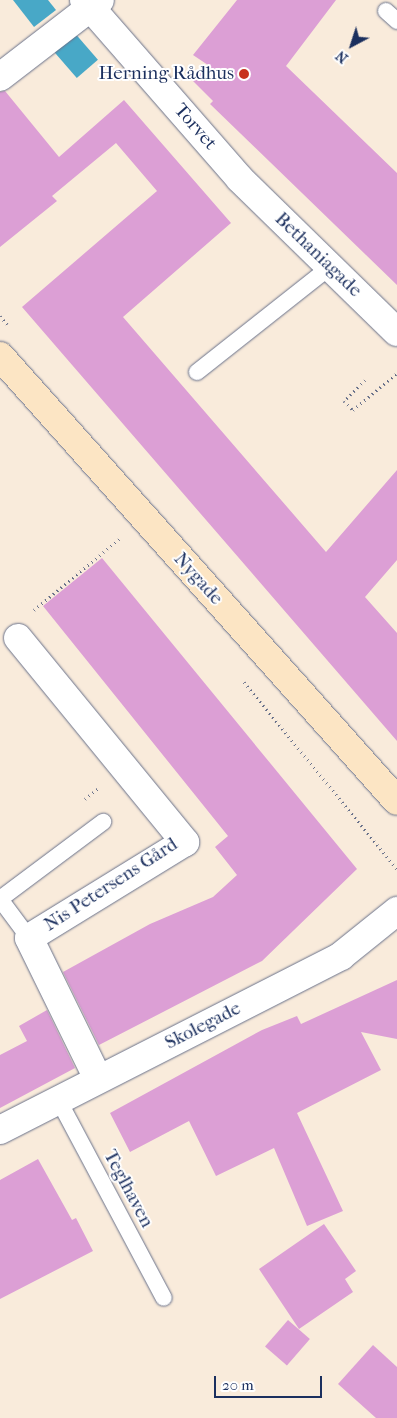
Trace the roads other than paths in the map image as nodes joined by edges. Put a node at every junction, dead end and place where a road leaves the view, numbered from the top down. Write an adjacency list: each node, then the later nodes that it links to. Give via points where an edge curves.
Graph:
1 (91, 3): 2 (street, Torvet); 3 (street, Torvet)
2 (0, 77)
3 (240, 179): 4 (street, Bethaniagade)
4 (330, 267): 5 (street, Bethaniagade); 7 (lane)
5 (397, 332)
6 (0, 356): 9 (main road, Nygade)
7 (197, 372)
8 (18, 638): 13 (street, Nis Petersens Gård, via 185,842)
9 (397, 801)
10 (103, 822): 11 (lane)
11 (0, 899): 13 (lane)
12 (397, 911): 14 (street, Skolegade, via 341,956)
13 (29, 938): 14 (street, Nis Petersens Gård)
14 (98, 1079): 15 (street, Skolegade)
15 (58, 1099): 16 (street, Skolegade); 17 (lane, Teglhaven)
16 (0, 1130)
17 (164, 1298)

